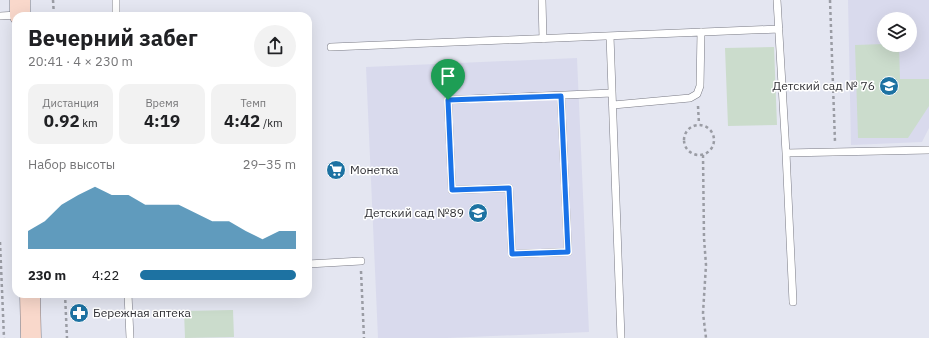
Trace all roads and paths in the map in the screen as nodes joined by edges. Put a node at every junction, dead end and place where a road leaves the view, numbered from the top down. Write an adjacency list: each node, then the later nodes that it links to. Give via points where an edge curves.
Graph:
1 (53, 0): 7 (path)
2 (116, 0): 8 (lane)
3 (542, 0): 13 (lane)
4 (777, 0): 10 (lane)
5 (830, 0): 21 (path)
6 (12, 12): 9 (lane)
7 (54, 12)
8 (116, 12)
9 (0, 16)
10 (779, 29): 11 (lane); 22 (lane)
11 (701, 32): 12 (lane); 16 (lane, via 700,86)
12 (610, 36): 13 (lane); 15 (lane)
13 (543, 39): 14 (lane)
14 (331, 47)
15 (612, 93): 17 (lane); 18 (lane)
16 (697, 94): 18 (lane, via 690,98); 19 (path)
17 (561, 96): 17 (lane, via 448,100 452,190 509,188 512,254 568,252)
18 (612, 105): 36 (lane)
19 (699, 124): 23 (path, via 710,128 715,138 712,149); 23 (path, via 688,130 684,142 690,153)
20 (929, 150): 21 (lane)
21 (835, 152): 22 (lane)
22 (786, 154): 30 (lane)
23 (702, 155): 37 (path, via 706,265 703,313)
24 (0, 242): 31 (path)
25 (361, 261): 26 (lane); 35 (path)
26 (312, 264)
27 (30, 298): 32 (street)
28 (66, 298): 33 (path)
29 (128, 298): 34 (lane)
30 (793, 302)
31 (4, 338)
32 (32, 338)
33 (68, 338)
34 (130, 338)
35 (364, 338)
36 (621, 338)
37 (706, 338)

